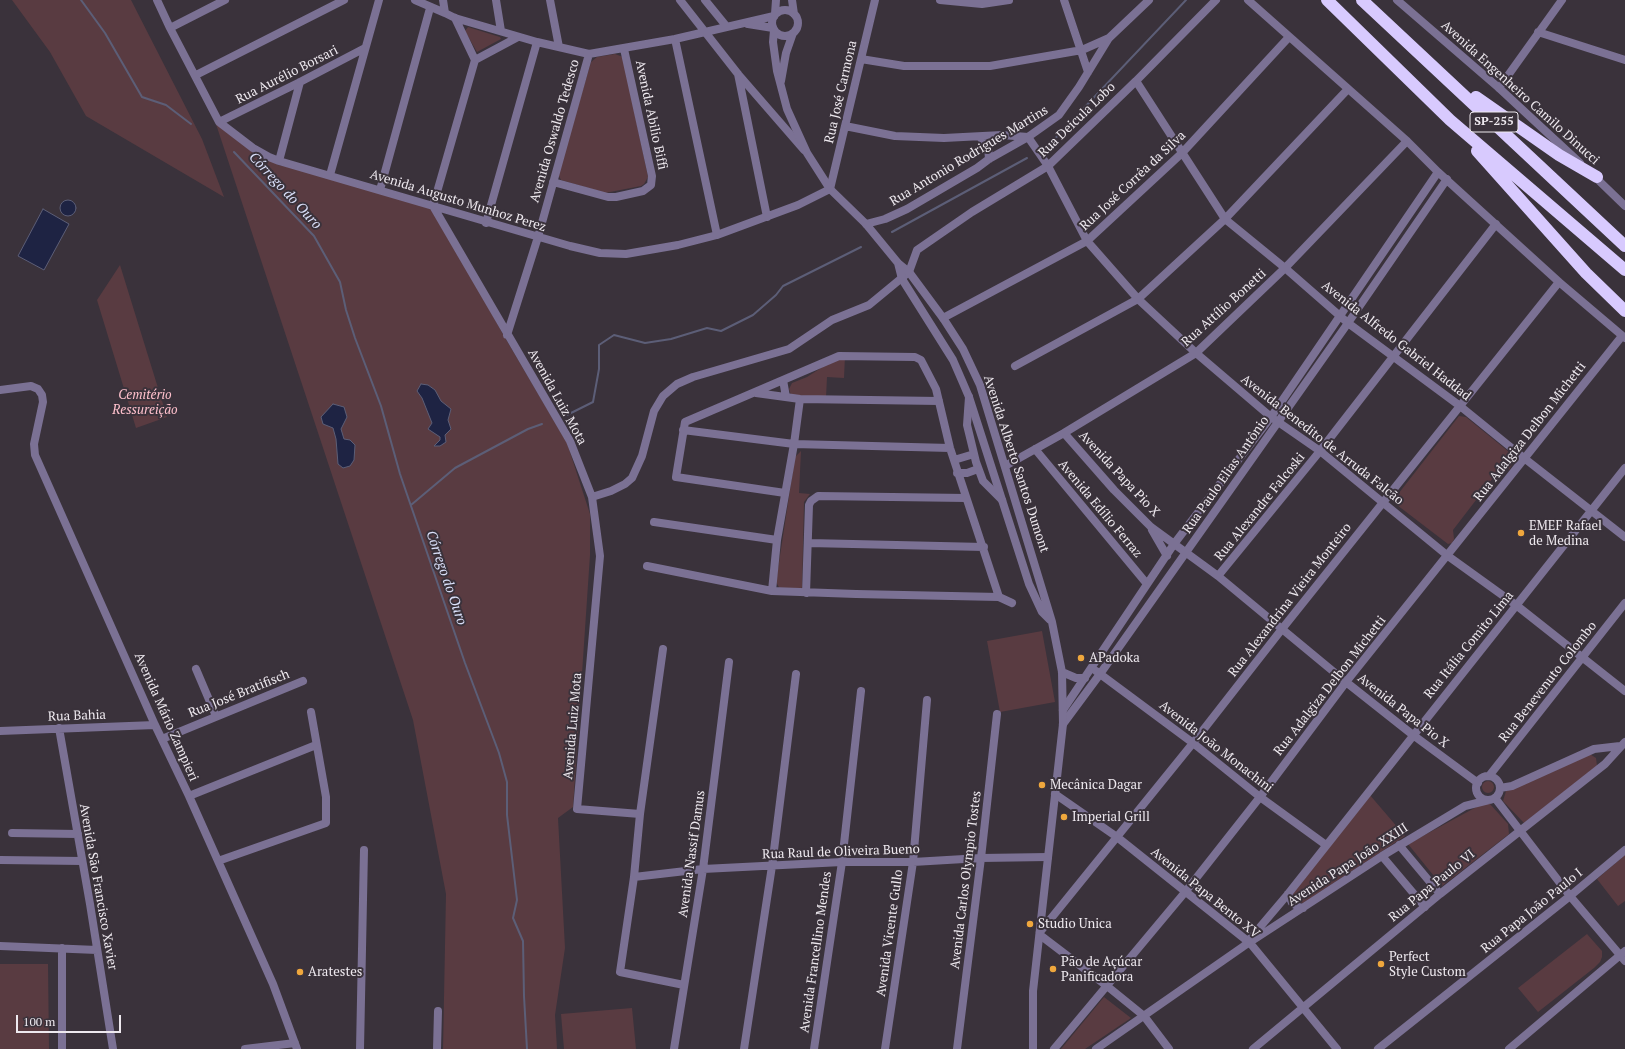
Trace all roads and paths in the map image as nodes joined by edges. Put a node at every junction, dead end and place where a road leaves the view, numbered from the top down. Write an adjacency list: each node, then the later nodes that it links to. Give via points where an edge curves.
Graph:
1 (157, 0): 31 (street, Avenida Augusto Munhoz Perez)
2 (226, 0): 31 (street)
3 (344, 0): 52 (street)
4 (379, 0): 43 (street)
5 (415, 0): 24 (street)
6 (443, 0): 25 (street)
7 (496, 0): 33 (street)
8 (550, 0): 42 (street)
9 (680, 0): 34 (street)
10 (705, 0): 30 (street)
11 (776, 0): 27 (street)
12 (792, 0): 26 (street)
13 (875, 0): 47 (street, Rua José Carmona)
14 (940, 0): 15 (street, via 982,4)
15 (1009, 0)
16 (1064, 0): 45 (street)
17 (1149, 0): 39 (street, Rua Antonio Rodrigues Martins)
18 (1216, 0): 54 (street, Rua Deicula Lobo)
19 (1248, 0): 38 (street)
20 (1327, 0): 59 (highway, SP-255)
21 (1362, 0): 53 (highway, SP-255)
22 (1397, 0): 57 (street, Avenida Engenheiro Camilo Dinucci)
23 (1562, 0): 35 (street)
24 (430, 8): 25 (street); 76 (street)
25 (445, 12): 28 (street)
26 (794, 14): 27 (street, via 783,10); 36 (street, via 798,26)
27 (774, 15): 29 (street); 32 (street)
28 (455, 18): 33 (street); 48 (street)
29 (745, 23): 30 (street); 32 (street)
30 (727, 27): 34 (street)
31 (170, 28): 52 (street, Avenida Augusto Munhoz Perez)
32 (773, 29): 36 (street, via 780,35); 56 (street, Avenida Alberto Santos Dumont, via 774,57)
33 (501, 31): 37 (street)
34 (706, 32): 40 (street); 51 (street)
35 (1538, 32): 49 (street); 57 (street)
36 (793, 33): 56 (street, Avenida Alberto Santos Dumont)
37 (518, 37): 41 (street); 48 (street)
38 (1289, 37): 58 (street); 66 (street, Rua José Corrêa da Silva)
39 (1109, 38): 45 (street); 50 (street, Rua Antonio Rodrigues Martins)
40 (675, 39): 44 (street); 84 (street)
41 (537, 42): 42 (street); 81 (street)
42 (559, 47): 46 (street)
43 (365, 48): 55 (street, Rua Aurélio Borsari); 71 (street)
44 (624, 49): 46 (street); 74 (street, Avenida Abilio Biffi, via 652,178 651,185 643,191 608,197)
45 (1082, 50): 47 (street, via 990,66 904,66); 50 (street)
46 (589, 54): 74 (street, Avenida Oswaldo Tedesco)
47 (861, 59): 61 (street, Rua José Carmona)
48 (475, 60): 77 (street)
49 (1625, 60)
50 (1088, 72): 63 (street, Rua Antonio Rodrigues Martins, via 1059,115)
51 (738, 74): 65 (street); 79 (street)
52 (196, 75): 60 (street, Avenida Augusto Munhoz Perez)
53 (1443, 75): 72 (highway, via 1559,155); 87 (highway, SP-255)
54 (1136, 81): 66 (street, Avenida Alfredo Gabriel Haddad); 69 (street, Rua Deicula Lobo)
55 (300, 82): 60 (street, Rua Aurélio Borsari); 68 (street)
56 (780, 84): 65 (street, Avenida Alberto Santos Dumont, via 787,109)
57 (1498, 88): 72 (street, Avenida Engenheiro Camilo Dinucci)
58 (1348, 89): 64 (street); 80 (street)
59 (1450, 120): 90 (highway, SP-255); 95 (highway, via 1586,273)
60 (219, 122): 68 (street, Avenida Augusto Munhoz Perez, via 253,148)
61 (846, 126): 62 (street, via 896,136); 75 (street, Rua José Carmona)
62 (980, 137): 63 (street); 67 (street, via 988,147)
63 (1028, 137): 67 (street, Rua Antonio Rodrigues Martins); 69 (street, Avenida Benedito de Arruda Falcão)
64 (1407, 141): 70 (street); 89 (street, Rua Attílio Bonetti)
65 (807, 153): 75 (street, Avenida Alberto Santos Dumont)
66 (1182, 153): 80 (street, Avenida Alfredo Gabriel Haddad); 86 (street, Rua José Corrêa da Silva)
67 (989, 159): 82 (street, Rua Antonio Rodrigues Martins, via 907,209 886,219)
68 (279, 161): 71 (street, Avenida Augusto Munhoz Perez)
69 (1048, 166): 86 (street, Avenida Benedito de Arruda Falcão); 91 (street, Rua Deicula Lobo, via 972,212 917,250)
70 (1438, 172): 73 (street); 96 (street, Rua Paulo Elias Antônio)
71 (330, 175): 76 (street, Avenida Augusto Munhoz Perez)
72 (1596, 177): 78 (street, Avenida Engenheiro Camilo Dinucci)
73 (1447, 179): 83 (street); 98 (street, Rua Paulo Elias Antônio)
74 (553, 182): 85 (street, Avenida Oswaldo Tedesco)
75 (830, 189): 79 (street, Avenida Augusto Munhoz Perez); 82 (street, Avenida Alberto Santos Dumont)
76 (380, 190): 77 (street, Avenida Augusto Munhoz Perez)
77 (433, 206): 81 (street, Avenida Augusto Munhoz Perez); 99 (street, Avenida Luiz Mota)
78 (1625, 206)
79 (767, 217): 84 (street, Avenida Augusto Munhoz Perez)
80 (1225, 219): 89 (street, Avenida Alfredo Gabriel Haddad); 94 (street)
81 (486, 223): 85 (street, Avenida Augusto Munhoz Perez)
82 (866, 224): 88 (street, Avenida Alberto Santos Dumont)
83 (1496, 224): 93 (street); 102 (street, Rua Alexandre Falcoski)
84 (717, 236): 85 (street, Avenida Augusto Munhoz Perez, via 626,254 600,253)
85 (538, 237): 99 (street, Avenida Oswaldo Tedesco)
86 (1087, 241): 94 (street, Avenida Benedito de Arruda Falcão); 97 (street, Rua José Corrêa da Silva)
87 (1625, 246)
88 (898, 263): 91 (street, Avenida Alberto Santos Dumont); 92 (street, Avenida Alberto Santos Dumont)
89 (1286, 268): 96 (street, Avenida Alfredo Gabriel Haddad); 101 (street, Rua Attílio Bonetti)
90 (1625, 270)
91 (909, 272): 92 (street); 97 (street, Avenida Alberto Santos Dumont)
92 (902, 279): 108 (street, Avenida Alberto Santos Dumont, via 953,360); 132 (street, via 869,305 832,320 789,349 677,384 663,396 654,411 642,456 632,478 611,491)
93 (1559, 282): 100 (street); 111 (street, Rua Alexandrina Vieira Monteiro)
94 (1138, 299): 101 (street, Avenida Benedito de Arruda Falcão); 103 (street)
95 (1625, 311)
96 (1340, 316): 98 (street, Avenida Alfredo Gabriel Haddad); 112 (street, Rua Paulo Elias Antônio)
97 (943, 318): 114 (street, Avenida Alberto Santos Dumont, via 963,349)
98 (1348, 323): 102 (street, Avenida Alfredo Gabriel Haddad); 113 (street, Rua Paulo Elias Antônio)
99 (507, 335): 132 (street, Avenida Luiz Mota, via 570,441)
100 (1624, 337): 124 (street, Rua Adalgiza Delbon Michetti)
101 (1196, 353): 112 (street, Avenida Benedito de Arruda Falcão); 118 (street, Rua Attílio Bonetti)
102 (1393, 355): 111 (street, Avenida Alfredo Gabriel Haddad); 122 (street, Rua Alexandre Falcoski)
103 (1015, 366)
104 (783, 380): 106 (street); 107 (street); 110 (street, via 839,356 915,357 921,360 936,389)
105 (0, 390): 177 (street, Avenida Mário Zampieri, via 29,386 41,393 43,402 34,438 35,455)
106 (755, 393): 107 (street); 116 (street, via 685,422)
107 (786, 397): 109 (street)
108 (969, 397): 115 (street, Avenida Alberto Santos Dumont); 117 (street)
109 (800, 398): 110 (street); 119 (street)
110 (939, 401): 120 (street)
111 (1460, 406): 124 (street, Avenida Alfredo Gabriel Haddad); 135 (street, Rua Alexandrina Vieira Monteiro)
112 (1270, 417): 113 (street, Avenida Benedito de Arruda Falcão); 142 (street, Rua Paulo Elias Antônio)
113 (1278, 422): 122 (street, Avenida Benedito de Arruda Falcão); 144 (street, Rua Paulo Elias Antônio)
114 (993, 424): 115 (street); 126 (street, Avenida Alberto Santos Dumont)
115 (979, 429): 117 (street); 130 (street, Avenida Alberto Santos Dumont)
116 (683, 430): 119 (street); 131 (street, via 676,477)
117 (968, 433): 123 (street)
118 (1064, 433): 121 (street, Rua Attílio Bonetti); 138 (street, Avenida Papa Pio X, via 1114,490)
119 (794, 444): 120 (street); 131 (street)
120 (950, 448): 125 (street)
121 (1034, 449): 126 (street, Rua Attílio Bonetti); 149 (street, Avenida Edílio Ferraz)
122 (1320, 451): 135 (street, Avenida Benedito de Arruda Falcão); 148 (street, Rua Alexandre Falcoski)
123 (974, 454): 125 (street); 128 (street)
124 (1524, 458): 136 (street, Avenida Alfredo Gabriel Haddad); 146 (street, Rua Adalgiza Delbon Michetti)
125 (954, 460): 129 (street)
126 (1005, 466): 130 (street, Rua Attílio Bonetti); 156 (street, Avenida Alberto Santos Dumont)
127 (1625, 468): 136 (street, Rua Itália Comito Lima)
128 (979, 472): 129 (street, Rua Attílio Bonetti); 130 (street, Rua Attílio Bonetti); 134 (street)
129 (957, 473): 133 (street)
130 (993, 473): 134 (street, Avenida Alberto Santos Dumont)
131 (786, 494): 140 (street)
132 (592, 497): 193 (street, Avenida Luiz Mota, via 600,556 578,809)
133 (966, 498): 141 (street, via 818,496 809,505); 143 (street)
134 (1002, 500): 156 (street, Avenida Alberto Santos Dumont, via 1029,584 1042,612)
135 (1383, 502): 146 (street, Avenida Benedito de Arruda Falcão); 157 (street, Rua Alexandrina Vieira Monteiro)
136 (1591, 510): 139 (street, Avenida Alfredo Gabriel Haddad); 155 (street, Rua Itália Comito Lima)
137 (654, 522): 140 (street)
138 (1151, 527): 142 (street, Avenida Papa Pio X); 145 (street)
139 (1625, 537)
140 (777, 540): 150 (street)
141 (809, 543): 143 (street); 151 (street)
142 (1174, 544): 144 (street, Avenida Papa Pio X); 145 (street, Rua Paulo Elias Antônio)
143 (984, 547): 152 (street)
144 (1186, 552): 148 (street, Avenida Papa Pio X); 165 (street, Rua Paulo Elias Antônio)
145 (1166, 556): 149 (street, Rua Paulo Elias Antônio)
146 (1448, 556): 155 (street, Avenida Benedito de Arruda Falcão); 168 (street, Rua Adalgiza Delbon Michetti)
147 (646, 566): 150 (street)
148 (1218, 576): 157 (street, Avenida Papa Pio X)
149 (1147, 584): 161 (street, Rua Paulo Elias Antônio)
150 (772, 591): 151 (street)
151 (806, 593): 152 (street)
152 (999, 597): 153 (street)
153 (1012, 603)
154 (1625, 603): 159 (street, Rua Benevenuto Colombo)
155 (1516, 605): 159 (street, Avenida Benedito de Arruda Falcão); 180 (street, Rua Itália Comito Lima)
156 (1052, 622): 163 (street, Avenida Alberto Santos Dumont)
157 (1282, 629): 168 (street, Avenida Papa Pio X); 182 (street, Rua Alexandrina Vieira Monteiro)
158 (663, 649): 193 (street)
159 (1582, 658): 170 (street, Avenida Benedito de Arruda Falcão); 185 (street, Rua Benevenuto Colombo)
160 (729, 662): 211 (street, Avenida Nassif Damus)
161 (1092, 668): 165 (street, Avenida João Monachini); 166 (street, Rua Paulo Elias Antônio)
162 (196, 669): 175 (street)
163 (1062, 672): 166 (street, via 1076,678); 172 (street, Avenida Alberto Santos Dumont)
164 (796, 674): 210 (street)
165 (1100, 674): 176 (street, Rua Paulo Elias Antônio); 182 (street, Avenida João Monachini)
166 (1085, 678): 172 (street, Rua Paulo Elias Antônio)
167 (303, 681): 175 (street, Rua José Bratifisch)
168 (1346, 682): 180 (street, Avenida Papa Pio X); 190 (street, Rua Adalgiza Delbon Michetti)
169 (861, 691): 208 (street, Avenida Francellino Mendes)
170 (1625, 691)
171 (927, 700): 209 (street, Avenida Vicente Gullo)
172 (1064, 710): 176 (street, Avenida Alberto Santos Dumont)
173 (311, 712): 184 (street)
174 (997, 714): 204 (street, Avenida Carlos Olympio Tostes)
175 (216, 716): 181 (street, Rua José Bratifisch)
176 (1063, 724): 188 (street, Avenida Alberto Santos Dumont)
177 (155, 725): 178 (street, Rua Bahia); 181 (street, Avenida Mário Zampieri)
178 (59, 728): 179 (street, Rua Bahia); 196 (street, Avenida São Francisco Xavier)
179 (0, 731)
180 (1413, 735): 186 (street, Avenida Papa Pio X); 198 (street, Rua Itália Comito Lima)
181 (162, 739): 189 (street, Avenida Mário Zampieri)
182 (1193, 743): 190 (street, Avenida João Monachini); 197 (street, Rua Alexandrina Vieira Monteiro)
183 (1623, 744): 187 (street, via 1594,749 1512,786); 194 (street, Rua Papa Paulo VI, via 1605,764)
184 (316, 745): 189 (street); 207 (street, via 326,796 326,823)
185 (1489, 776): 186 (street, via 1482,778); 187 (street, via 1496,779)
186 (1477, 786): 191 (street, via 1482,798); 192 (street, Avenida Papa João XXIII)
187 (1500, 788): 191 (street, via 1500,792)
188 (1055, 794): 197 (street, Avenida Papa Bento XV); 203 (street, Avenida Alberto Santos Dumont)
189 (189, 796): 207 (street, Avenida Mário Zampieri)
190 (1260, 796): 198 (street, Avenida João Monachini); 213 (street, Rua Adalgiza Delbon Michetti)
191 (1492, 799): 192 (street, Avenida Papa João XXIII); 194 (street)
192 (1466, 806): 199 (street, Avenida Papa João XXIII)
193 (640, 814): 212 (street)
194 (1520, 831): 215 (street, Rua Papa Paulo VI); 216 (street)
195 (12, 833): 196 (street)
196 (78, 834): 206 (street, Avenida São Francisco Xavier)
197 (1117, 837): 213 (street, Avenida Papa Bento XV); 219 (street, Rua Alexandrina Vieira Monteiro)
198 (1326, 845): 214 (street, Rua Itália Comito Lima)
199 (1399, 845): 202 (street, Avenida Papa João XXIII); 215 (street)
200 (364, 850): 235 (street)
201 (1625, 850): 216 (street, Rua Papa João Paulo I)
202 (1382, 856): 217 (street); 218 (street, Avenida Papa João XXIII)
203 (1048, 857): 204 (street, Rua Raul de Oliveira Bueno); 219 (street, Avenida Alberto Santos Dumont)
204 (981, 858): 209 (street, Rua Raul de Oliveira Bueno); 241 (street, Avenida Carlos Olympio Tostes)
205 (0, 860): 206 (street)
206 (82, 861): 223 (street, Avenida São Francisco Xavier)
207 (218, 861): 231 (street, Avenida Mário Zampieri, via 273,984)
208 (842, 862): 209 (street, Rua Raul de Oliveira Bueno); 210 (street, Rua Raul de Oliveira Bueno); 239 (street, Avenida Francellino Mendes)
209 (913, 862): 240 (street, Avenida Vicente Gullo)
210 (772, 866): 211 (street, Rua Raul de Oliveira Bueno); 238 (street)
211 (703, 869): 212 (street, Rua Raul de Oliveira Bueno); 225 (street, Avenida Nassif Damus)
212 (634, 877): 225 (street, via 620,972)
213 (1186, 891): 220 (street, Avenida Papa Bento XV); 226 (street, Rua Adalgiza Delbon Michetti)
214 (1288, 894): 218 (street, via 1292,903); 220 (street, Rua Itália Comito Lima)
215 (1440, 894): 217 (street, Rua Papa Paulo VI)
216 (1570, 896): 224 (street); 249 (street, Rua Papa João Paulo I)
217 (1424, 907): 227 (street, Rua Papa Paulo VI)
218 (1303, 908): 220 (street, Avenida Papa João XXIII)
219 (1040, 933): 226 (street); 230 (street, Avenida Alberto Santos Dumont)
220 (1247, 943): 227 (street, Avenida Papa Bento XV); 229 (street, Avenida Papa João XXIII)
221 (0, 946): 222 (street)
222 (62, 948): 223 (street); 232 (street)
223 (97, 950): 233 (street, Avenida São Francisco Xavier)
224 (1623, 955): 250 (street)
225 (684, 985): 237 (street, Avenida Nassif Damus)
226 (1107, 986): 229 (street); 244 (street, Rua Adalgiza Delbon Michetti)
227 (1303, 1007): 247 (street, Rua Papa Paulo VI); 248 (street, Avenida Papa Bento XV)
228 (438, 1011): 236 (street)
229 (1144, 1016): 245 (street, Avenida Papa João XXIII); 246 (street)
230 (1032, 1033): 242 (street, Avenida Alberto Santos Dumont); 243 (street, Avenida Alberto Santos Dumont)
231 (296, 1046): 234 (street)
232 (62, 1049)
233 (112, 1049)
234 (245, 1049)
235 (360, 1049)
236 (437, 1049)
237 (674, 1049)
238 (744, 1049)
239 (814, 1049)
240 (885, 1049)
241 (957, 1049)
242 (1027, 1049)
243 (1033, 1049)
244 (1054, 1049)
245 (1096, 1049)
246 (1169, 1049)
247 (1253, 1049)
248 (1337, 1049)
249 (1378, 1049)
250 (1509, 1049)

